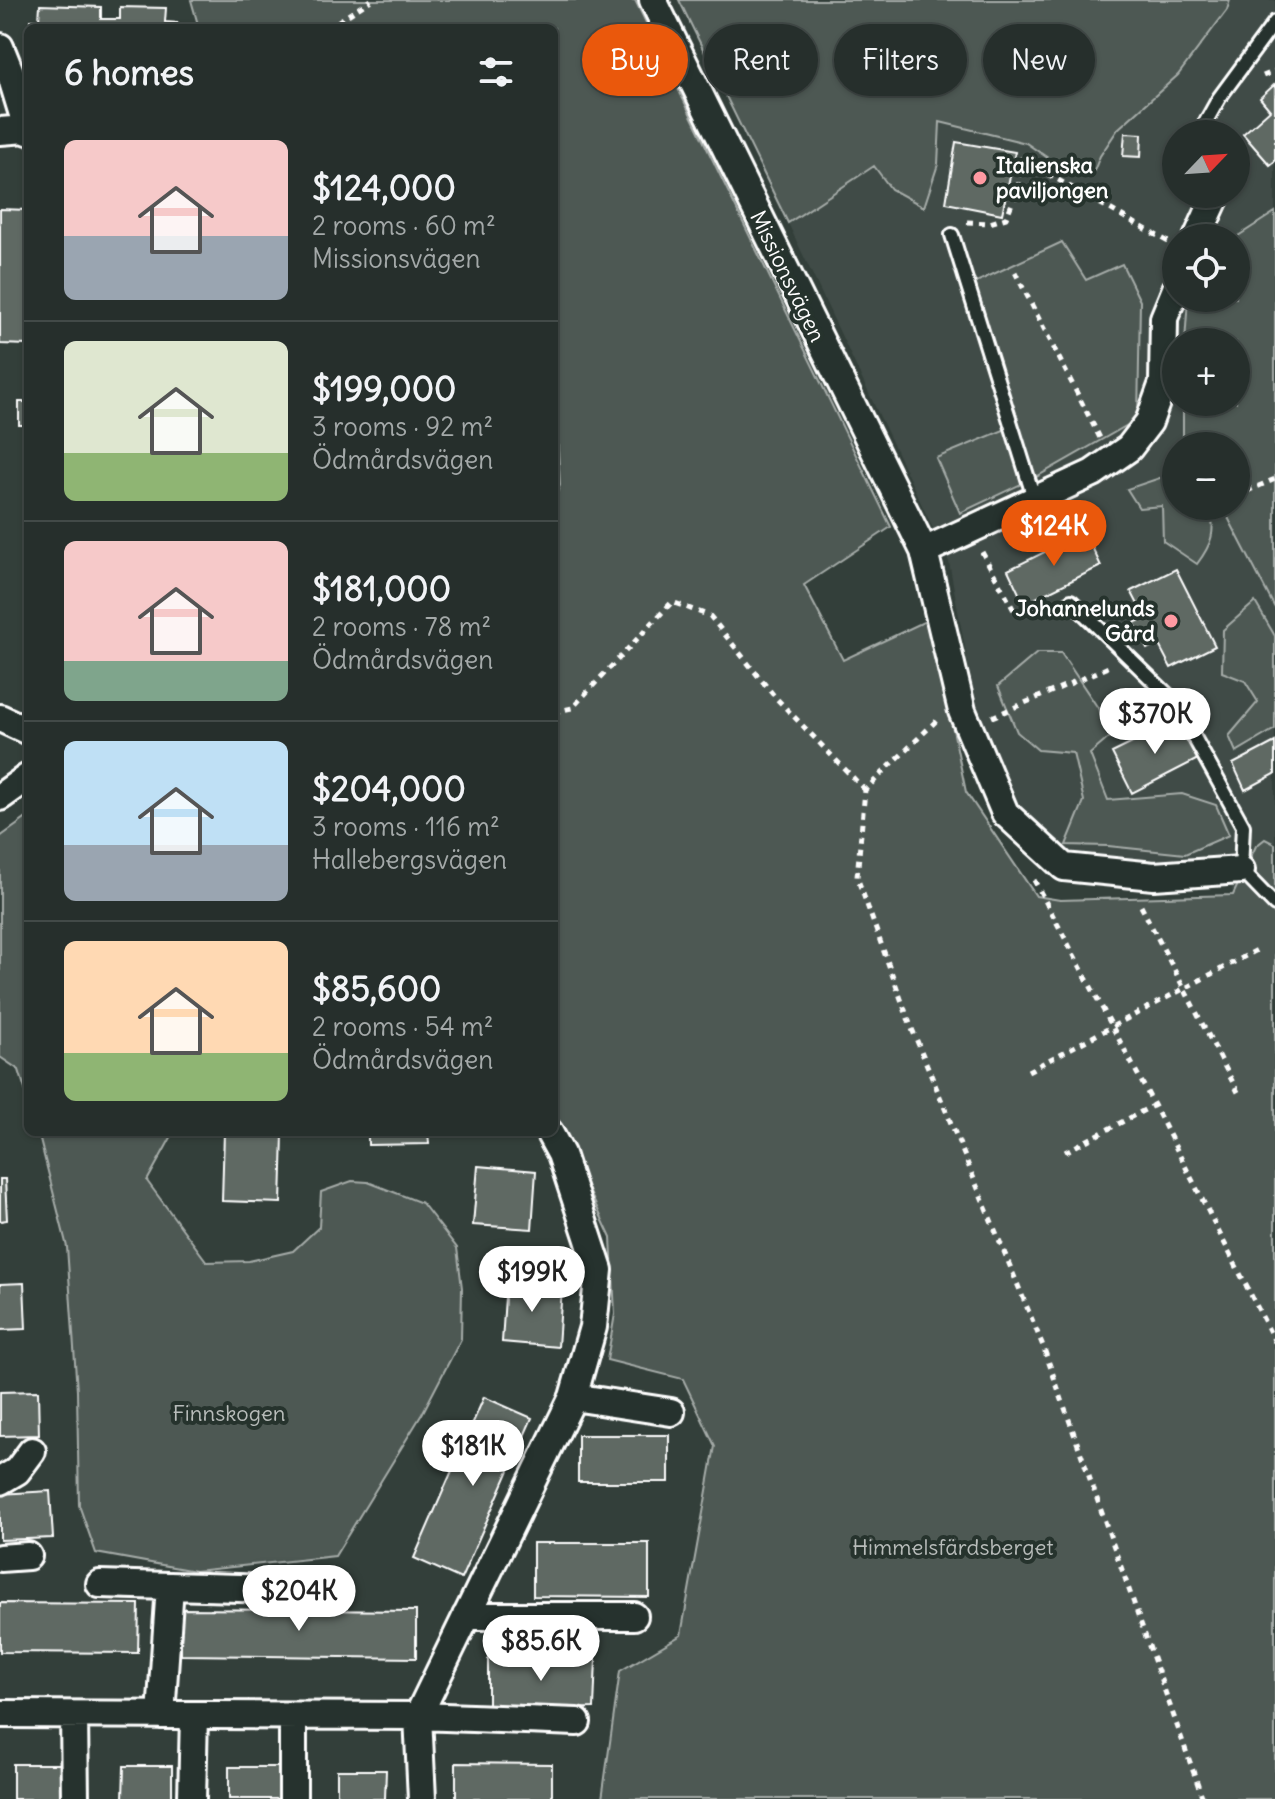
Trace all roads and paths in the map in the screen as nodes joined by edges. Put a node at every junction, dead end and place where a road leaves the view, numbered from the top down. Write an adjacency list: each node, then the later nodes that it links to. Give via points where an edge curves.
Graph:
1 (371, 0): 4 (path)
2 (653, 0): 17 (street, Missionsvägen)
3 (1275, 22): 6 (lane)
4 (334, 24)
5 (0, 47): 7 (street, via 10,72)
6 (1207, 120)
7 (18, 130)
8 (952, 235): 9 (path, via 958,219 974,224 1006,218 1018,189 1021,159); 15 (lane)
9 (1162, 238)
10 (1015, 272): 12 (path)
11 (1166, 312): 12 (street, via 1163,383 1149,422)
12 (1112, 460): 15 (street)
13 (1275, 479): 14 (path)
14 (1250, 490)
15 (1035, 501): 16 (street)
16 (970, 530): 17 (street); 18 (path, via 1016,614)
17 (924, 551): 22 (street, Missionsvägen)
18 (1071, 601): 19 (lane)
19 (1129, 659): 22 (path); 27 (lane, via 1174,701 1243,826)
20 (558, 711): 25 (path, via 572,708 672,602 710,616 775,697)
21 (0, 718): 23 (street)
22 (965, 719): 25 (path, via 937,720); 27 (street, Missionsvägen, via 1005,813 1064,867 1154,876)
23 (24, 729)
24 (24, 780): 26 (street)
25 (865, 790): 62 (path, via 857,877 910,1024 1043,1346)
26 (0, 797)
27 (1241, 870): 29 (lane)
28 (1033, 876): 33 (path)
29 (1275, 905)
30 (1141, 906): 32 (path)
31 (1257, 950): 32 (path)
32 (1186, 988): 33 (path); 35 (path)
33 (1112, 1027): 34 (path); 36 (path)
34 (1028, 1071)
35 (1240, 1096)
36 (1154, 1105): 38 (path); 39 (path)
37 (551, 1136): 40 (street, via 599,1270 593,1327)
38 (1065, 1152)
39 (1275, 1342)
40 (573, 1397): 41 (street); 49 (street)
41 (671, 1412)
42 (32, 1451): 43 (street, via 17,1471)
43 (0, 1481)
44 (28, 1556): 45 (street)
45 (0, 1558)
46 (100, 1584): 47 (street)
47 (170, 1586): 48 (street); 53 (street)
48 (305, 1590)
49 (466, 1616): 50 (street); 56 (street)
50 (634, 1616)
51 (0, 1714): 52 (street)
52 (74, 1715): 53 (street); 58 (street)
53 (161, 1715): 54 (street)
54 (194, 1715): 55 (street); 59 (street)
55 (293, 1716): 56 (street); 60 (street)
56 (418, 1716): 57 (street); 61 (street)
57 (577, 1722)
58 (75, 1799)
59 (192, 1799)
60 (293, 1799)
61 (422, 1799)
62 (1203, 1799)

